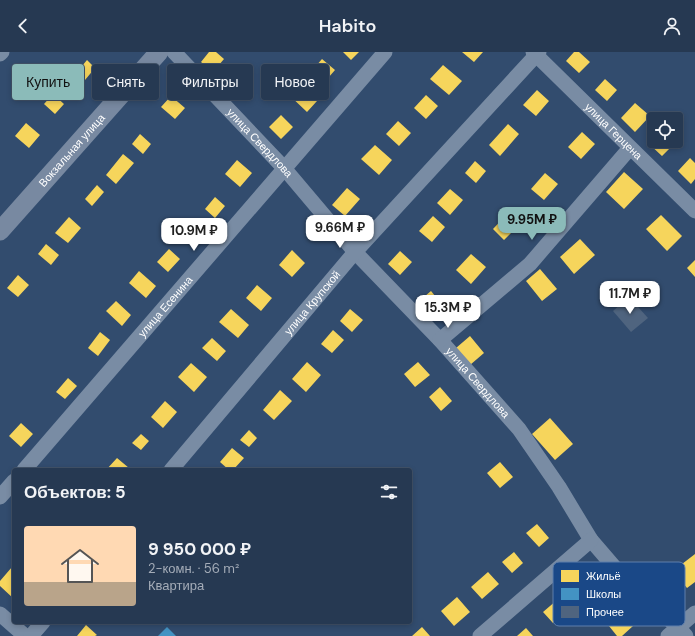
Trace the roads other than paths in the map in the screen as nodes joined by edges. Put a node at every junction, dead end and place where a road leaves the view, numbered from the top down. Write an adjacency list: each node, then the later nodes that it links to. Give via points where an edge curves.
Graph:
1 (159, 52): 8 (main road, Вокзальная улица)
2 (174, 52): 6 (street, улица Свердлова)
3 (385, 52): 6 (street, улица Есенина)
4 (536, 53): 5 (street, улица Герцена); 9 (street, улица Крупской)
5 (630, 148): 7 (street, улица Герцена); 10 (street, via 530,264)
6 (284, 168): 9 (street, улица Свердлова); 11 (street, улица Есенина)
7 (695, 211)
8 (0, 231)
9 (355, 252): 10 (street, улица Свердлова); 12 (street, улица Крупской)
10 (440, 340): 15 (street, улица Свердлова, via 519,429)
11 (26, 468)
12 (173, 468)
13 (12, 483): 14 (street)
14 (0, 497)
15 (591, 540): 16 (street); 17 (street, улица Свердлова)
16 (566, 562)
17 (610, 562)
18 (553, 573): 25 (street)
19 (0, 614): 23 (street)
20 (695, 614): 22 (street)
21 (41, 624): 24 (street)
22 (685, 625)
23 (25, 636)
24 (31, 636)
25 (480, 636)

